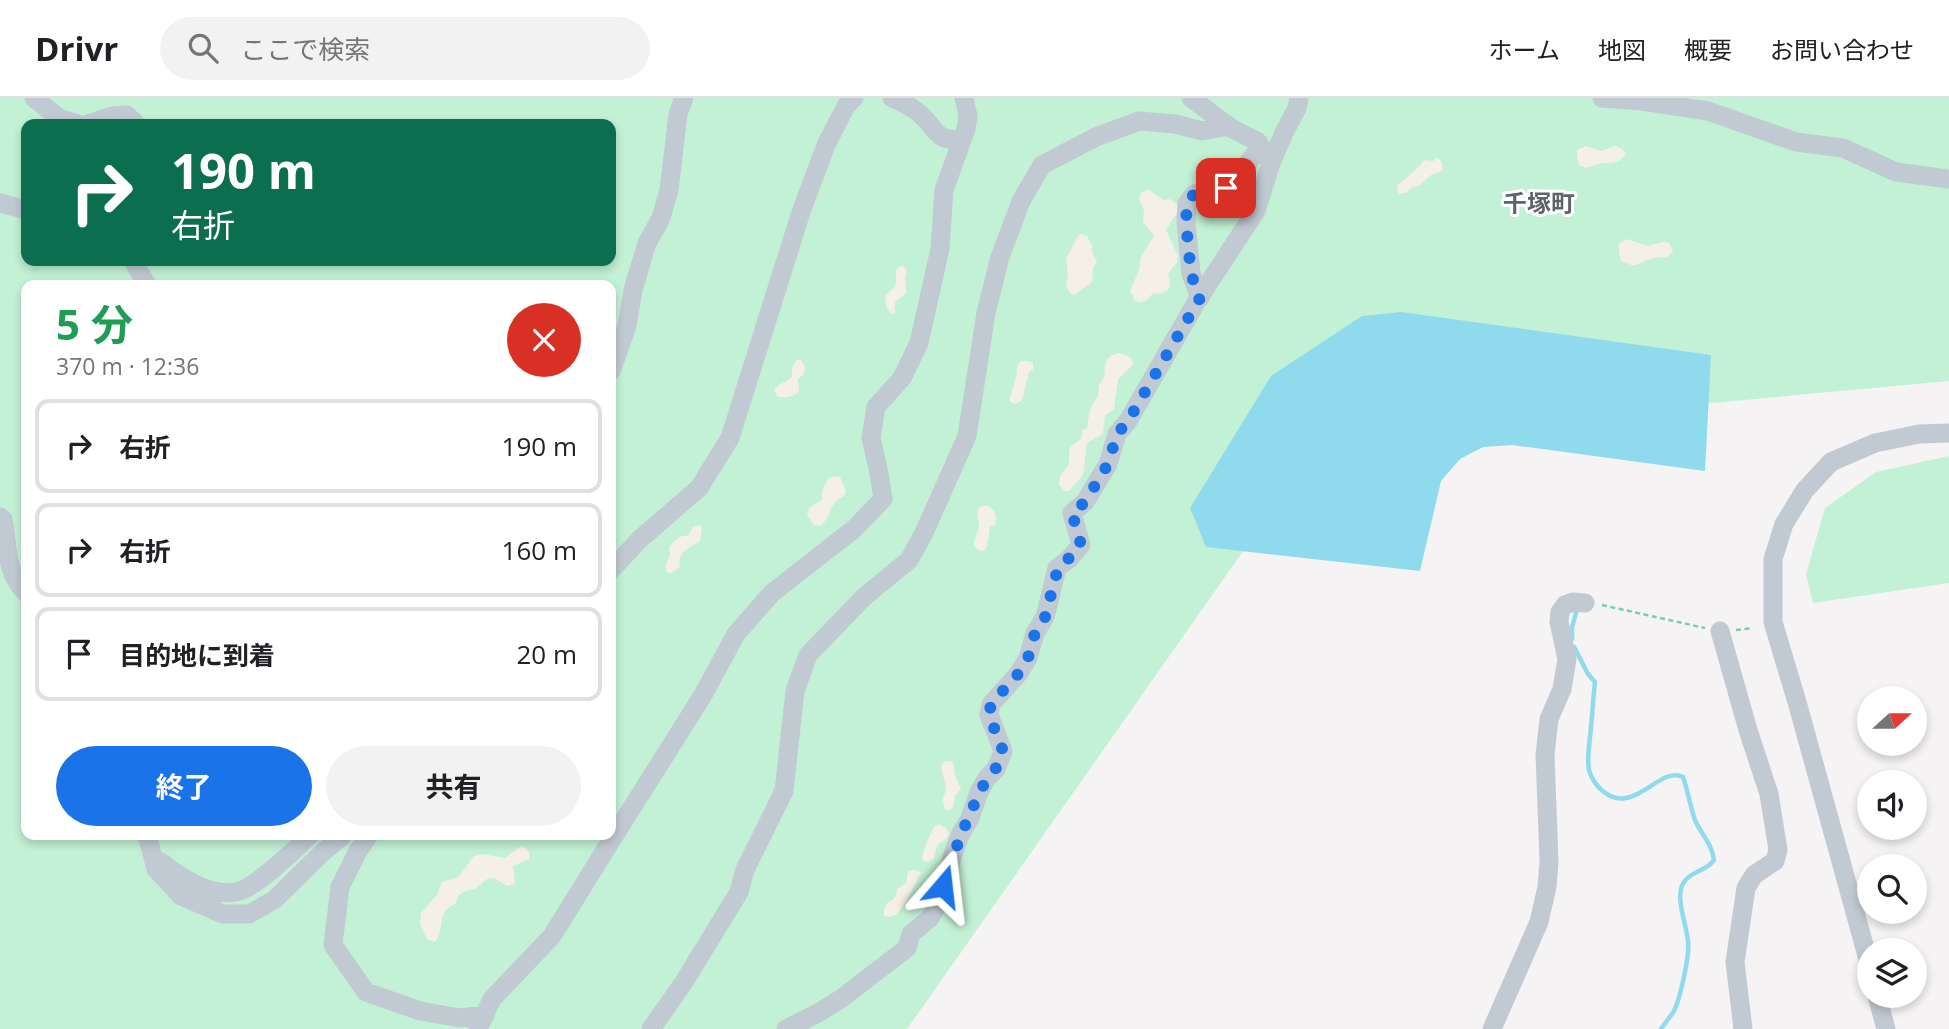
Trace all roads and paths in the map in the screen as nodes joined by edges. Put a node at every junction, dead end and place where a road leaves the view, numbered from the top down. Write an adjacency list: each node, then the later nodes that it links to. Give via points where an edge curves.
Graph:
1 (34, 98): 9 (street)
2 (684, 98): 19 (street, via 669,190 647,243)
3 (854, 98): 22 (street, via 826,145 730,438 699,488)
4 (892, 98): 13 (street, via 921,115 938,136)
5 (964, 98): 13 (street, via 968,116)
6 (1191, 98): 12 (street)
7 (1299, 98): 14 (street, via 1284,133)
8 (1602, 98): 15 (street, via 1708,111 1796,142 1843,148 1896,172)
9 (62, 119)
10 (102, 119): 11 (street, via 127,115)
11 (131, 119)
12 (1229, 126): 14 (street, via 1258,142); 37 (street, via 1202,131 1139,121 1042,165 1021,201 1000,257 986,313 967,436 923,535 909,560 864,597 808,654 796,691 784,790 745,870 740,892)
13 (962, 139): 27 (street, via 944,190 940,249 919,343 902,378 876,407 871,438 883,499 854,529 772,593 736,634)
14 (1266, 155): 18 (street, via 1255,211); 18 (street, via 1226,188 1194,194 1187,203 1191,274)
15 (1949, 179)
16 (0, 203): 17 (street)
17 (21, 209)
18 (1200, 298): 38 (street, via 1117,434 1108,464 1085,502 1072,513 1081,545 1058,568 1028,658 991,704 989,715 1003,751 960,835 938,904 930,918 911,933 907,948 842,998)
19 (616, 357)
20 (1949, 433): 34 (street, via 1875,443 1831,462 1805,490 1784,524 1773,559 1773,622)
21 (0, 517): 23 (street, via 7,557)
22 (616, 565)
23 (21, 588)
24 (1579, 602): 26 (path); 39 (street, via 1565,604 1560,612 1567,659 1546,743 1547,887 1539,922)
25 (1753, 628): 26 (path)
26 (1720, 631): 40 (street, via 1769,794 1778,850 1774,861 1754,875 1746,888 1735,970)
27 (616, 833)
28 (148, 840): 33 (street)
29 (305, 840): 33 (street, via 270,872 239,892 198,886)
30 (337, 840): 33 (street, via 274,900 249,914 223,914 181,896 156,869)
31 (366, 840): 36 (street, via 340,887 333,945 366,992 420,1011)
32 (612, 840): 36 (street, via 552,936 492,999)
33 (153, 855)
34 (1862, 938)
35 (1880, 1008): 41 (street)
36 (481, 1022)
37 (651, 1029)
38 (786, 1029)
39 (1492, 1029)
40 (1743, 1029)
41 (1886, 1029)

